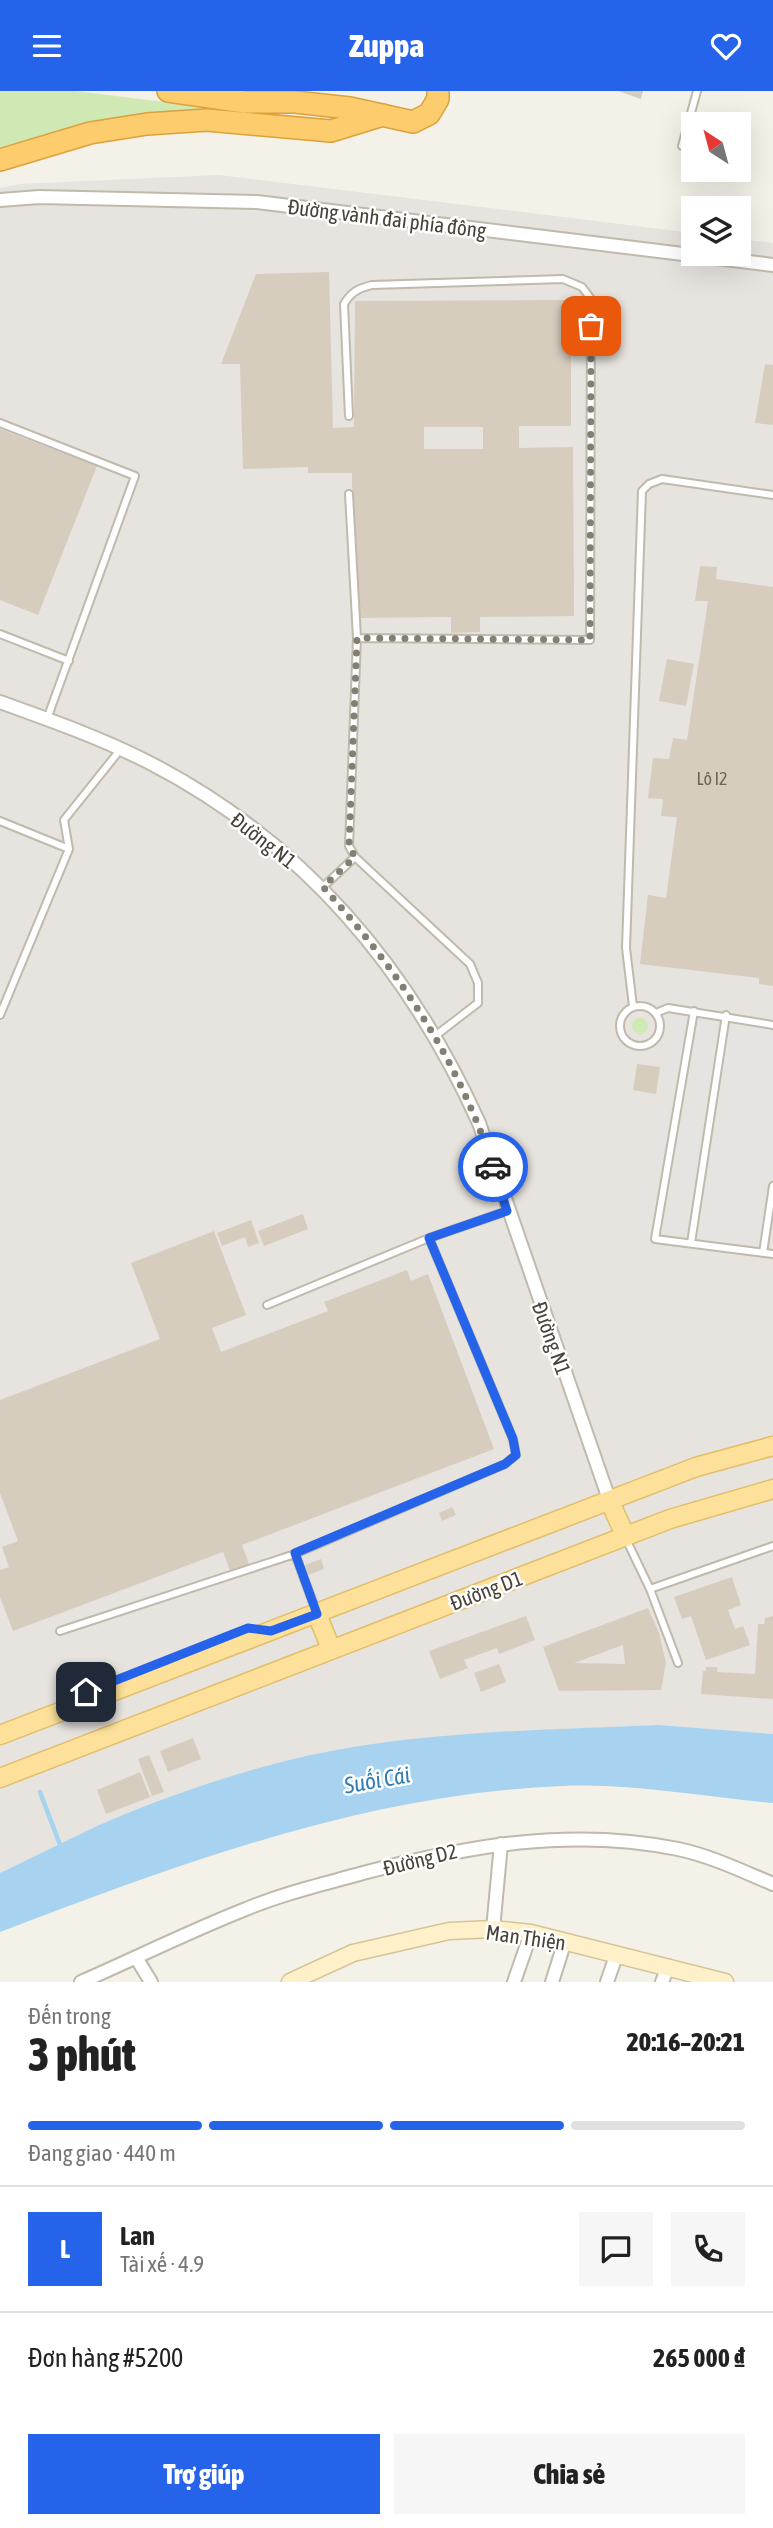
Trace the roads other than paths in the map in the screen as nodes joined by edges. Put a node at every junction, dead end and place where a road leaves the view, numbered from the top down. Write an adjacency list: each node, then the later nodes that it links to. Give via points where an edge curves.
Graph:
1 (168, 91): 5 (highway, via 245,102)
2 (235, 91): 5 (highway)
3 (438, 91): 7 (highway, via 435,107 422,119 413,122)
4 (696, 91): 6 (lane)
5 (295, 102): 7 (highway)
6 (691, 112)
7 (383, 115): 8 (highway, via 331,131 207,120 147,124 90,133)
8 (0, 160)
9 (0, 200): 10 (street, Đường vành đai phía đông, via 257,202)
10 (773, 265)
11 (349, 416): 16 (lane, via 345,304 359,288 563,279 582,287 591,299 590,640)
12 (0, 423): 17 (lane, via 135,476)
13 (349, 494): 16 (lane)
14 (773, 495): 25 (lane, via 662,479 642,491 626,948)
15 (0, 634): 17 (lane)
16 (357, 638): 23 (lane, via 349,846)
17 (69, 661): 19 (lane)
18 (0, 702): 19 (street, Đường N1)
19 (47, 719): 20 (street, Đường N1)
20 (120, 749): 22 (lane, via 64,820); 24 (street, Đường N1, via 212,800)
21 (0, 821): 22 (lane)
22 (69, 849): 28 (lane)
23 (355, 857): 24 (lane); 31 (lane, via 470,964 478,983 478,1003)
24 (323, 887): 31 (street, Đường N1, via 396,974)
25 (633, 1006): 27 (lane, via 646,1006); 27 (lane, via 623,1014 619,1026 623,1038 634,1045 646,1045 656,1038 660,1025)
26 (694, 1011): 27 (lane, via 668,1008); 29 (lane); 35 (lane, via 655,1239)
27 (656, 1013)
28 (0, 1015)
29 (726, 1015): 30 (lane); 35 (lane)
30 (773, 1025)
31 (435, 1036): 33 (street, Đường N1, via 479,1123)
32 (773, 1185): 36 (lane)
33 (507, 1211): 34 (lane); 44 (street, Đường N1)
34 (429, 1238): 38 (lane); 48 (lane, via 516,1455 505,1464)
35 (691, 1243): 36 (lane)
36 (763, 1253): 37 (lane)
37 (773, 1255)
38 (267, 1305)
39 (773, 1435): 41 (main road, Đường D1, via 677,1464)
40 (773, 1447): 41 (main road, Đường D1, via 696,1467)
41 (663, 1482): 44 (main road, Đường D1)
42 (773, 1489): 45 (main road, Đường D1)
43 (773, 1499): 45 (main road, Đường D1, via 699,1520)
44 (610, 1502): 46 (main road); 50 (main road, Đường D1)
45 (670, 1519): 46 (main road, Đường D1)
46 (626, 1537): 49 (lane); 52 (main road, Đường D1)
47 (773, 1546): 49 (lane)
48 (295, 1553): 50 (lane); 51 (lane)
49 (650, 1589): 53 (lane)
50 (317, 1614): 52 (main road); 54 (main road, Đường D1, via 271,1631 248,1628 40,1710)
51 (60, 1631)
52 (331, 1649): 55 (main road, Đường D1)
53 (678, 1663)
54 (5, 1733)
55 (0, 1778)
56 (501, 1843): 57 (street, Đường D2, via 611,1840 678,1849); 58 (street); 62 (street, Đường D2, via 290,1893)
57 (773, 1884)
58 (493, 1929): 59 (street, Man Thiện); 66 (street, Man Thiện, via 449,1931 353,1953)
59 (531, 1933): 60 (street, Man Thiện); 67 (street)
60 (565, 1941): 61 (street, Man Thiện); 68 (street)
61 (616, 1956): 63 (street, Man Thiện); 69 (street)
62 (138, 1959): 64 (street, Đường D2); 65 (street)
63 (667, 1966): 70 (street); 71 (street, Man Thiện)
64 (81, 1982)
65 (151, 1982)
66 (290, 1982)
67 (514, 1982)
68 (552, 1982)
69 (607, 1982)
70 (662, 1982)
71 (725, 1982)

